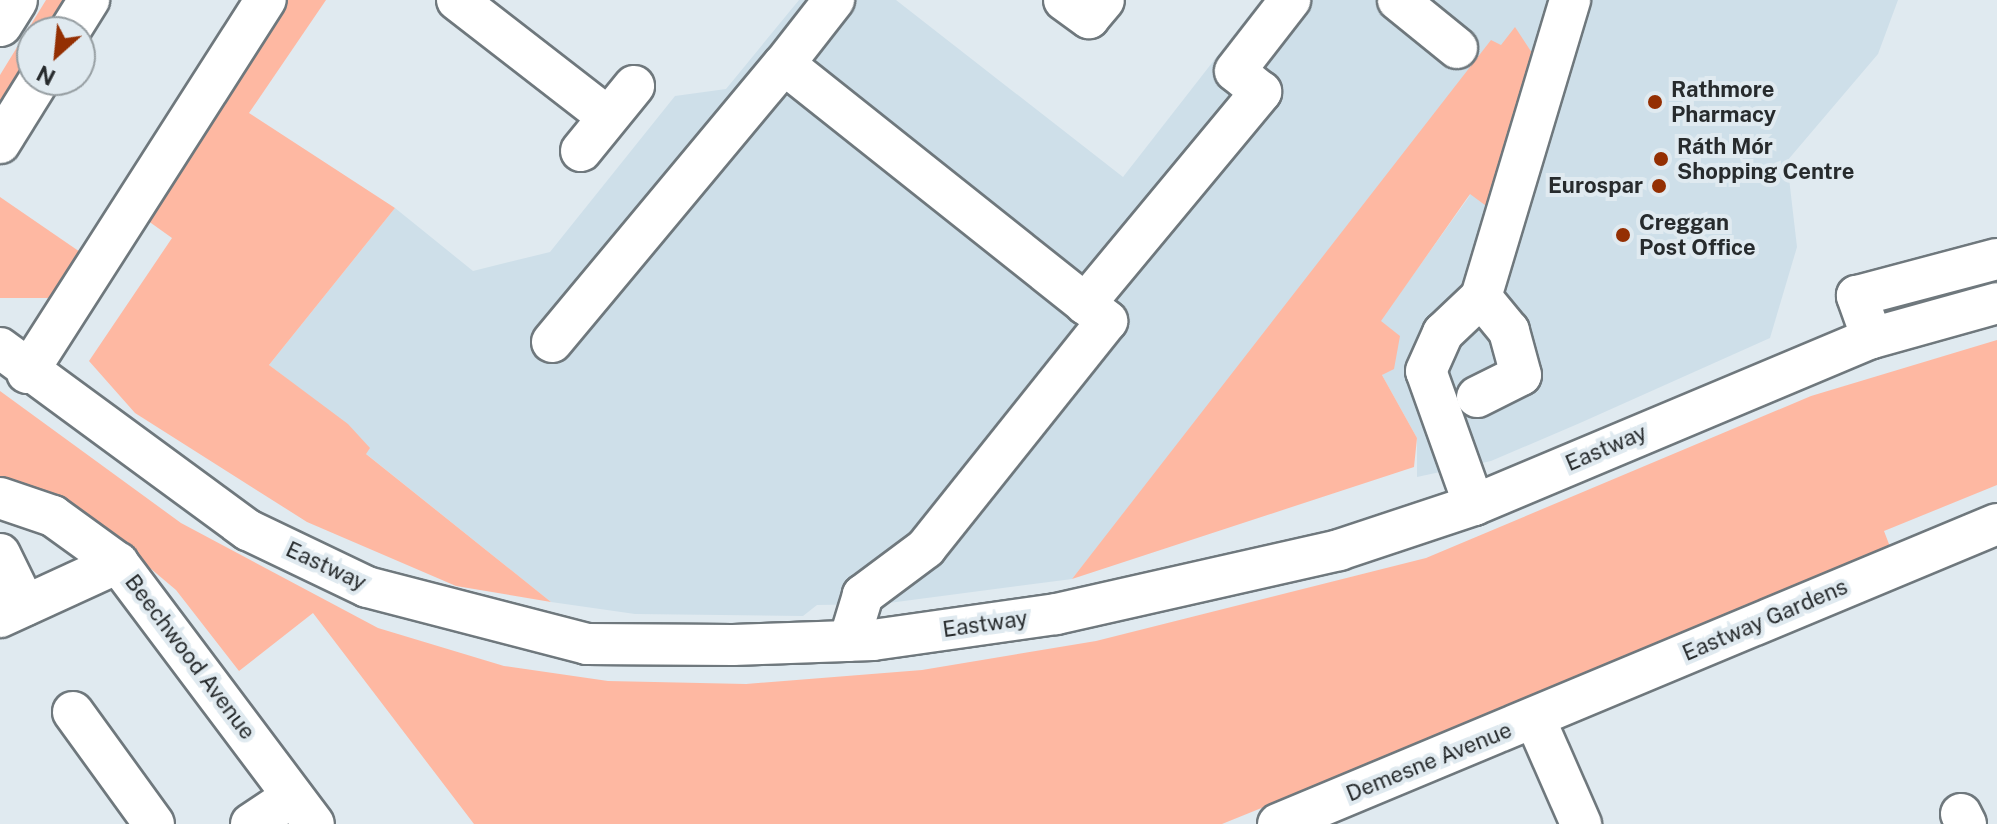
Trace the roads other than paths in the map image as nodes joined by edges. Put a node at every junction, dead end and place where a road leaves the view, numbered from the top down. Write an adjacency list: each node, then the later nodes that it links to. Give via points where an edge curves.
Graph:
1 (15, 0): 10 (main road)
2 (266, 0): 24 (street)
3 (457, 0): 15 (street)
4 (834, 0): 12 (street)
5 (1064, 0): 6 (street, via 1089,18)
6 (1104, 0)
7 (1290, 0): 21 (street, via 1235,71 1261,92)
8 (1398, 0): 11 (street)
9 (1570, 0): 19 (street)
10 (0, 24)
11 (1457, 48)
12 (784, 64): 21 (street); 23 (street)
13 (634, 86): 15 (street)
14 (29, 96): 16 (street)
15 (608, 117): 17 (street)
16 (0, 143)
17 (581, 151)
18 (1997, 259): 22 (street, via 1857,296)
19 (1481, 297): 25 (street, via 1509,331 1521,375); 27 (street, via 1443,333 1426,371)
20 (1997, 303): 22 (street, Eastway)
21 (1085, 304): 32 (street, via 1107,321 926,548 863,595)
22 (1872, 338): 27 (street, Eastway)
23 (552, 342)
24 (14, 360): 32 (street, Eastway, via 248,530 367,587 587,644)
25 (1477, 397)
26 (0, 498): 30 (street, Beechwood Avenue, via 53,516)
27 (1474, 505): 32 (street, Eastway, via 1225,579 1056,614)
28 (1997, 524): 34 (street, Eastway Gardens)
29 (0, 554): 31 (street)
30 (118, 563): 31 (street); 35 (street, Beechwood Avenue)
31 (12, 611)
32 (849, 641)
33 (73, 712): 36 (street)
34 (1535, 719): 38 (street, Demesne Avenue); 39 (street)
35 (304, 810): 37 (street)
36 (154, 824)
37 (251, 824)
38 (1278, 824)
39 (1581, 824)

